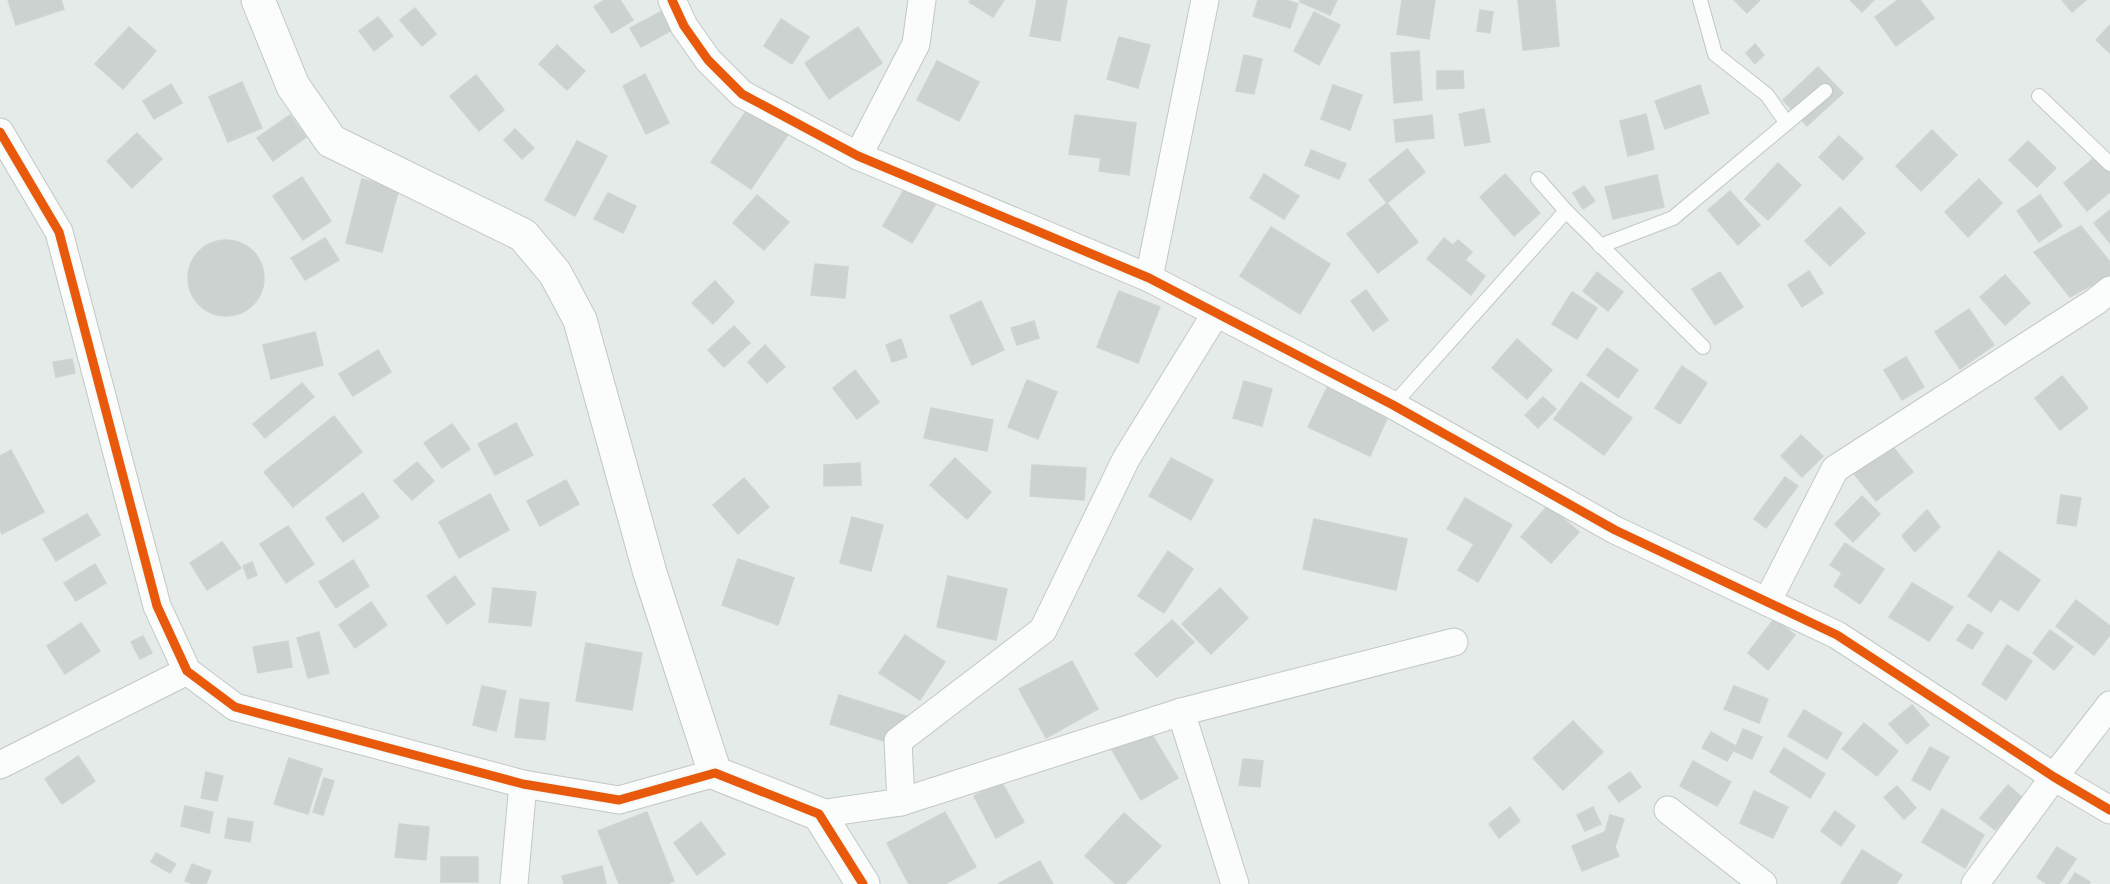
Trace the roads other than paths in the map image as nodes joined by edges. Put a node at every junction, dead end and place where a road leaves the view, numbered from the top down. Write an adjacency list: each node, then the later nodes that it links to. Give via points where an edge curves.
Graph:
1 (258, 0): 26 (street, via 293,87 331,141 523,235 555,273 580,320 650,573)
2 (672, 0): 10 (street, via 684,26 708,60 742,94)
3 (922, 0): 10 (street, via 916,44)
4 (1205, 0): 15 (street)
5 (1700, 0): 8 (lane, via 1715,54 1767,95)
6 (1825, 91): 8 (lane)
7 (2039, 96): 11 (lane)
8 (1786, 123): 14 (lane, via 1673,218)
9 (0, 132): 22 (street, via 59,232 157,606)
10 (858, 156): 15 (street)
11 (2110, 164)
12 (1538, 179): 13 (lane)
13 (1566, 211): 14 (lane); 19 (lane)
14 (1600, 246): 18 (lane)
15 (1149, 278): 17 (street)
16 (2110, 290): 20 (street, via 1834,470)
17 (1216, 313): 19 (street); 29 (street, via 1126,459 1043,630 898,741)
18 (1703, 347)
19 (1393, 405): 20 (street, via 1615,530)
20 (1767, 602): 27 (street, via 1837,635)
21 (1454, 642): 24 (street)
22 (187, 671): 25 (street); 28 (street, via 235,707)
23 (2110, 705): 27 (street)
24 (1181, 712): 29 (street); 35 (street)
25 (0, 765)
26 (715, 772): 28 (street, via 619,800); 32 (street)
27 (2054, 777): 31 (street); 37 (street)
28 (523, 784): 33 (street)
29 (901, 802): 32 (street)
30 (1668, 810): 36 (street)
31 (2110, 810)
32 (819, 814): 34 (street)
33 (514, 884)
34 (863, 884)
35 (1235, 884)
36 (1763, 884)
37 (1975, 884)

